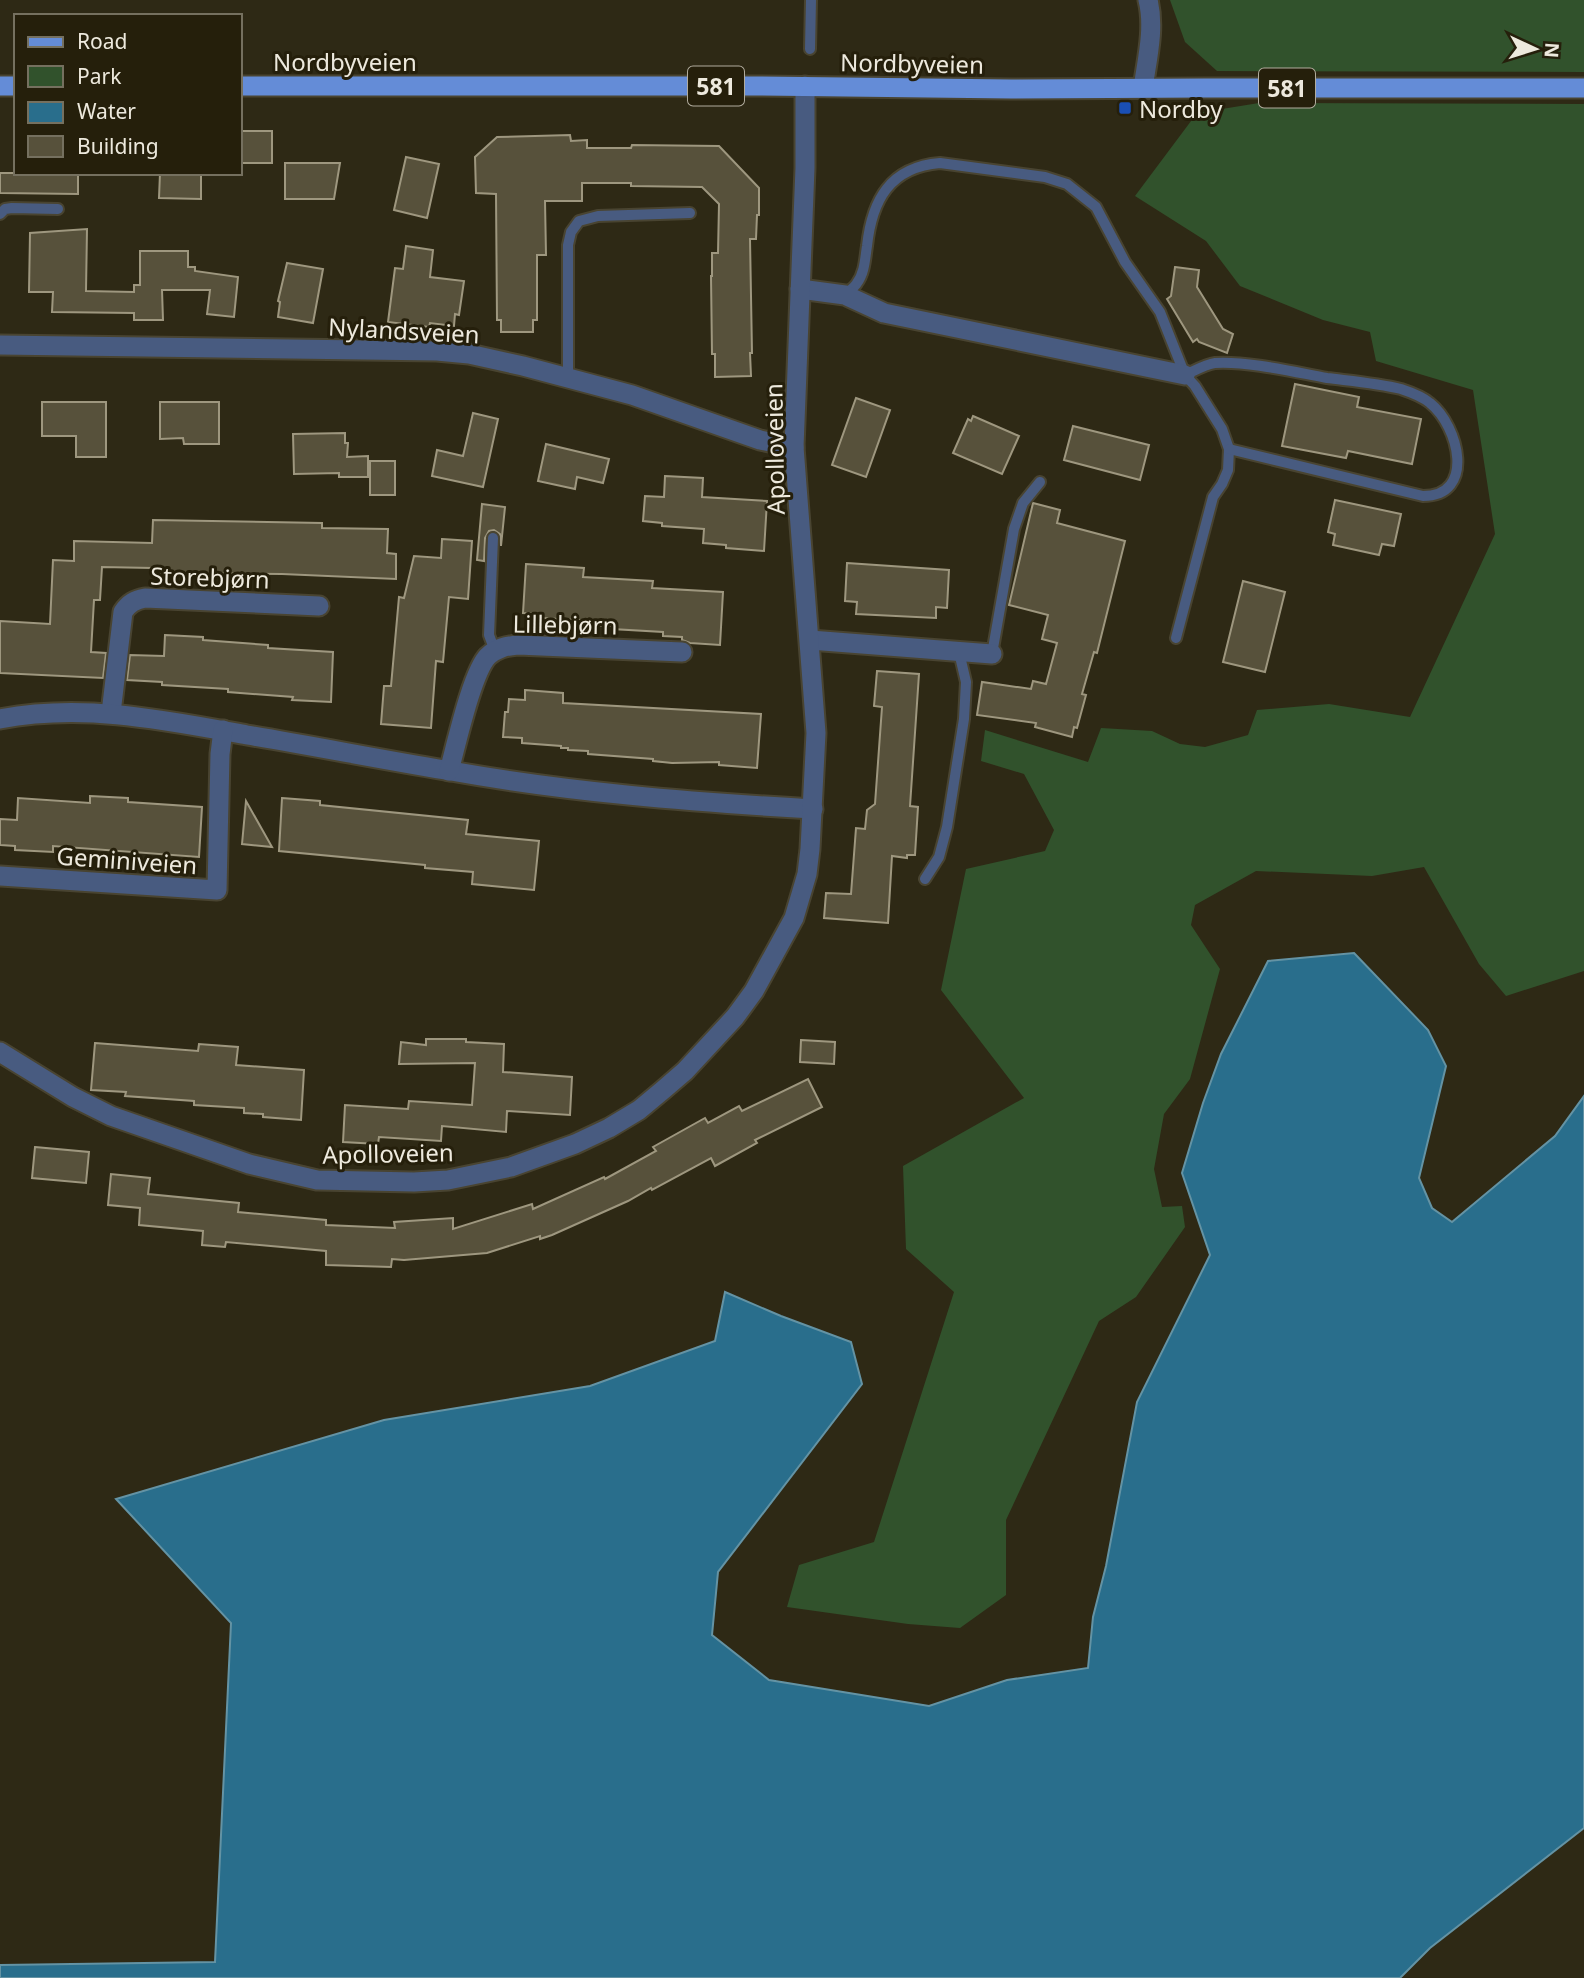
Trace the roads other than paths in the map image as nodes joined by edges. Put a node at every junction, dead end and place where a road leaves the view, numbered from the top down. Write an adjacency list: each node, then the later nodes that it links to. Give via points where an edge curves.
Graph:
1 (811, 0): 3 (lane)
2 (1148, 0): 6 (street, via 1151,27)
3 (810, 49)
4 (242, 86): 5 (main road, Nordbyveien / 581)
5 (805, 86): 6 (main road, Nordbyveien / 581); 11 (street, Apolloveien)
6 (1143, 88): 7 (main road, Nordbyveien / 581)
7 (1584, 88)
8 (58, 209): 10 (lane, via 12,208)
9 (690, 213): 15 (lane, via 579,220 568,245)
10 (0, 214)
11 (800, 289): 12 (street); 16 (street, Apolloveien)
12 (845, 295): 14 (street, via 884,313); 14 (lane, via 858,283 866,262 874,211 885,189 902,175 940,163 1045,177 1067,184 1096,207 1125,262 1160,312)
13 (0, 345): 15 (street, Nylandsveien, via 437,351 479,356)
14 (1185, 375): 17 (lane, via 1222,429); 17 (lane, via 1213,363 1248,365 1402,390 1429,401 1444,418 1458,449 1458,461 1450,486 1436,496 1423,496)
15 (568, 378): 16 (street, Nylandsveien)
16 (794, 447): 22 (street, Apolloveien)
17 (1229, 449): 21 (lane, via 1228,470 1213,497)
18 (1040, 482): 26 (lane, via 1023,503 1014,529)
19 (493, 538): 23 (lane, via 489,635)
20 (319, 606): 27 (street, Storebjørn, via 145,597 128,604 122,612)
21 (1175, 638)
22 (810, 640): 25 (street); 31 (street, Apolloveien, via 816,733)
23 (495, 651): 24 (street, Lillebjørn, via 518,645); 30 (street, Lillebjørn, via 475,680)
24 (682, 652)
25 (959, 652): 26 (street); 33 (lane, via 966,682 964,719 947,827 939,857)
26 (992, 654)
27 (111, 713): 28 (street, via 51,712); 29 (street)
28 (0, 719)
29 (223, 730): 30 (street); 32 (street, Geminiveien, via 217,890)
30 (449, 771): 31 (street, via 616,795)
31 (813, 809): 34 (street, Apolloveien, via 801,899 754,991 735,1017 639,1110 575,1144 511,1167 414,1182 317,1180 282,1173 111,1115)
32 (0, 876)
33 (925, 879)
34 (1, 1054)

